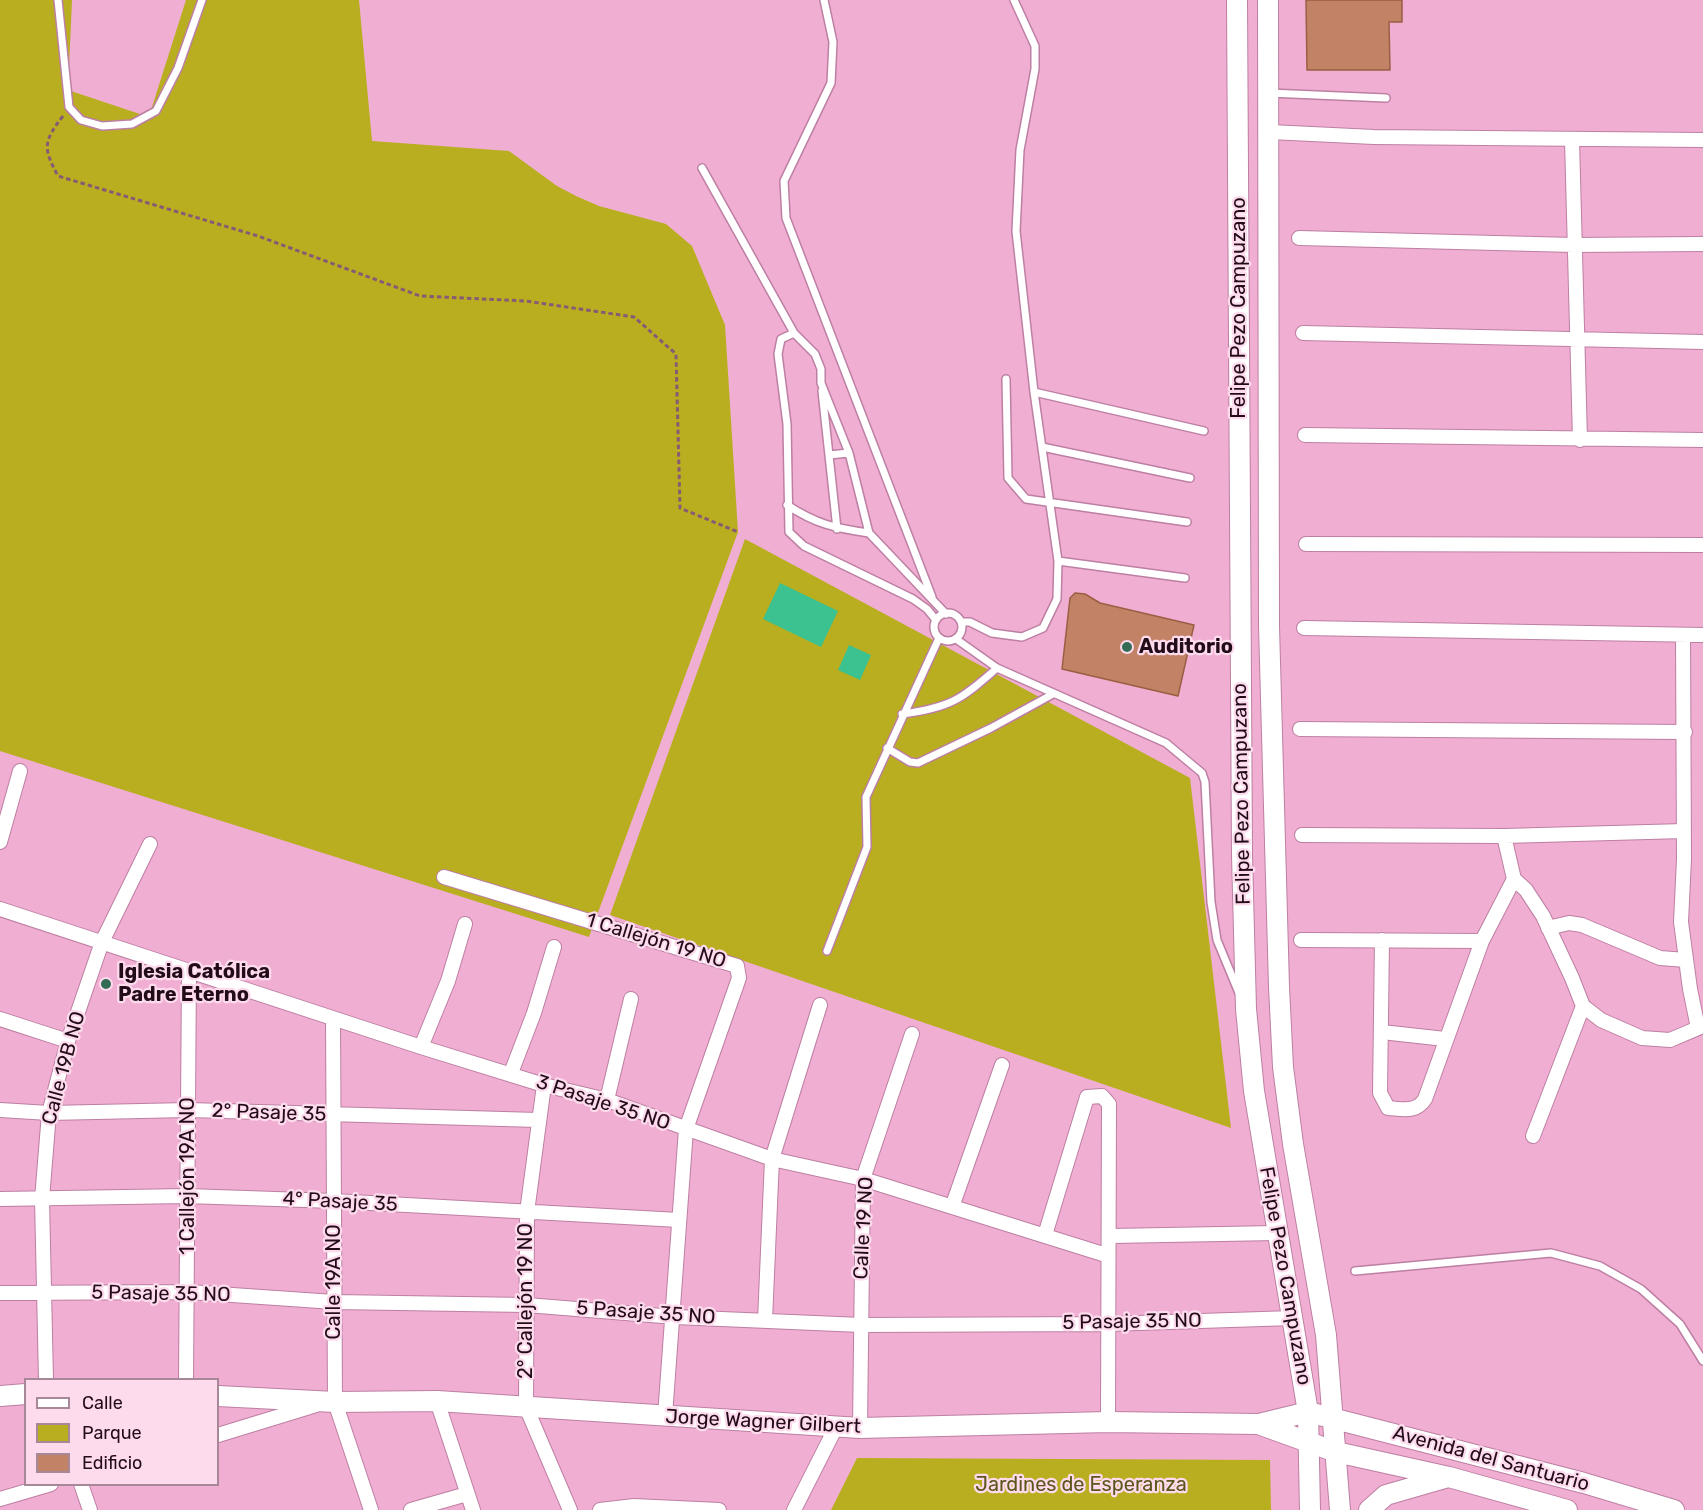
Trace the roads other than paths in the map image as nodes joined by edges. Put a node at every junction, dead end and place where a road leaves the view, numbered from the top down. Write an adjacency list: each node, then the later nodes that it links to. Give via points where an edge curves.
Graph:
1 (58, 0): 2 (lane, via 69,107 81,120 102,126 132,124 156,111 178,68)
2 (202, 0)
3 (824, 0): 40 (lane, via 833,42 831,82 784,182 786,218)
4 (1014, 0): 22 (lane, via 1035,46 1035,69 1020,150 1016,231)
5 (1237, 0): 77 (main road, Felipe Pezo Campuzano)
6 (1268, 0): 7 (main road, Felipe Pezo Campuzano)
7 (1269, 93): 8 (lane); 9 (main road, Felipe Pezo Campuzano)
8 (1386, 98)
9 (1270, 132): 10 (street); 132 (main road, Felipe Pezo Campuzano, via 1269,626 1283,1067 1323,1315)
10 (1572, 140): 11 (street); 15 (street)
11 (1703, 140)
12 (702, 168): 16 (lane)
13 (1299, 238): 15 (street)
14 (1703, 244): 15 (street)
15 (1574, 245): 18 (street)
16 (794, 333): 21 (lane, via 815,354); 32 (lane, via 781,339 778,354 787,424)
17 (1303, 333): 18 (street)
18 (1577, 338): 19 (street); 25 (street)
19 (1703, 342)
20 (1006, 379): 31 (lane, via 1008,478 1026,499)
21 (821, 383): 28 (lane); 29 (lane)
22 (1034, 392): 23 (lane); 27 (lane)
23 (1204, 431)
24 (1305, 435): 25 (street)
25 (1580, 440): 26 (street)
26 (1703, 440)
27 (1042, 447): 30 (lane); 31 (lane)
28 (849, 453): 29 (lane); 35 (lane)
29 (829, 455): 34 (lane)
30 (1190, 478)
31 (1050, 501): 33 (lane); 38 (lane)
32 (787, 505): 34 (lane, via 812,521); 42 (lane, via 789,532 804,546 913,599)
33 (1187, 522)
34 (837, 529): 35 (lane)
35 (869, 533): 40 (lane)
36 (1306, 544): 37 (street)
37 (1703, 545)
38 (1058, 561): 39 (lane); 43 (lane, via 1058,599 1044,628 1022,637 992,633 970,622)
39 (1185, 578)
40 (932, 597): 41 (lane)
41 (946, 614): 42 (lane); 43 (lane)
42 (936, 620): 47 (lane, via 934,627)
43 (961, 622): 48 (lane)
44 (1304, 628): 45 (street)
45 (1683, 635): 46 (street); 53 (street)
46 (1703, 635)
47 (939, 638): 48 (lane); 51 (lane)
48 (956, 639): 49 (lane)
49 (997, 668): 50 (lane); 51 (lane, via 967,695 938,710)
50 (1053, 694): 54 (lane, via 918,764); 77 (lane, via 1166,743 1202,773 1216,940)
51 (902, 714): 54 (lane)
52 (1300, 729): 53 (street)
53 (1685, 732): 56 (street)
54 (887, 748): 71 (lane, via 866,797 867,847)
55 (20, 771): 59 (street)
56 (1684, 831): 58 (street); 72 (street, via 1681,922)
57 (1302, 835): 58 (street)
58 (1504, 836): 62 (street)
59 (0, 842)
60 (150, 844): 69 (street, Calle 19B NO)
61 (444, 877): 95 (street, 1 Callejón 19 NO, via 737,966 739,978)
62 (1514, 879): 65 (street, via 1526,890); 68 (street)
63 (0, 909): 69 (street, 3 Pasaje 35 NO)
64 (465, 924): 85 (street, via 448,981)
65 (1548, 928): 72 (street, via 1569,923 1582,925 1660,958); 76 (street)
66 (1301, 940): 67 (street)
67 (1382, 940): 68 (street); 81 (street)
68 (1482, 941): 83 (street)
69 (102, 942): 73 (street, 3 Pasaje 35 NO); 84 (street, Calle 19B NO)
70 (554, 947): 87 (street)
71 (827, 951)
72 (1686, 960): 80 (street)
73 (189, 972): 79 (street, 3 Pasaje 35 NO); 91 (street, 1 Callejón 19A NO)
74 (631, 999): 89 (street)
75 (820, 1005): 97 (street)
76 (1582, 1006): 80 (street, via 1601,1020 1642,1038 1670,1040); 96 (street)
77 (1246, 1009): 106 (main road, Felipe Pezo Campuzano, via 1254,1091)
78 (0, 1019): 84 (street)
79 (333, 1019): 85 (street, 3 Pasaje 35 NO); 93 (street, Calle 19A NO)
80 (1701, 1027)
81 (1383, 1032): 83 (street); 83 (street, via 1380,1093 1388,1108 1411,1110 1420,1106)
82 (912, 1034): 98 (street, Calle 19 NO)
83 (1445, 1039)
84 (68, 1041): 92 (street, Calle 19B NO)
85 (421, 1047): 87 (street, 3 Pasaje 35 NO)
86 (1002, 1065): 103 (street)
87 (511, 1073): 88 (street, 3 Pasaje 35 NO)
88 (544, 1085): 89 (street, 3 Pasaje 35 NO); 94 (street, 2° Callejón 19 NO)
89 (607, 1100): 95 (street, 3 Pasaje 35 NO)
90 (0, 1110): 92 (street, 2° Pasaje 35)
91 (188, 1110): 92 (street, 2° Pasaje 35); 93 (street, 2° Pasaje 35); 99 (street, 1 Callejón 19A NO)
92 (49, 1113): 100 (street, Calle 19B NO)
93 (333, 1116): 94 (street, 2° Pasaje 35); 102 (street, Calle 19A NO)
94 (538, 1120): 104 (street, 2° Callejón 19 NO)
95 (686, 1130): 97 (street, 3 Pasaje 35 NO); 105 (street, 1 Callejón 19 NO)
96 (1533, 1136)
97 (772, 1159): 98 (street, 3 Pasaje 35 NO); 118 (street)
98 (863, 1179): 103 (street, 3 Pasaje 35 NO); 119 (street, Calle 19 NO)
99 (187, 1196): 100 (street, 4° Pasaje 35); 102 (street, 4° Pasaje 35); 112 (street, 1 Callejón 19A NO)
100 (42, 1198): 101 (street, 4° Pasaje 35); 111 (street, Calle 19B NO)
101 (0, 1199)
102 (334, 1201): 104 (street, 4° Pasaje 35); 114 (street, Calle 19A NO)
103 (952, 1207): 107 (street, 3 Pasaje 35 NO)
104 (527, 1212): 105 (street, 4° Pasaje 35); 115 (street, 2° Callejón 19 NO)
105 (679, 1220): 116 (street, 1 Callejón 19 NO)
106 (1277, 1233): 108 (street); 117 (main road, Felipe Pezo Campuzano)
107 (1045, 1234): 108 (street, via 1087,1097 1097,1095 1109,1104); 109 (street, 3 Pasaje 35 NO)
108 (1110, 1236): 109 (street)
109 (1106, 1256): 120 (street)
110 (1355, 1271): 121 (lane, via 1551,1253 1600,1266 1641,1289 1680,1324)
111 (43, 1292): 112 (street, 5 Pasaje 35 NO); 113 (street, 5 Pasaje 35 NO); 122 (street, Calle 19B NO)
112 (189, 1292): 114 (street, 5 Pasaje 35 NO); 123 (street, 1 Callejón 19A NO)
113 (0, 1293)
114 (334, 1302): 115 (street, 5 Pasaje 35 NO); 128 (street, Calle 19A NO)
115 (526, 1305): 116 (street, 5 Pasaje 35 NO); 129 (street, 2° Callejón 19 NO)
116 (675, 1317): 118 (street, 5 Pasaje 35 NO); 131 (street, 1 Callejón 19 NO)
117 (1293, 1318): 120 (street, 5 Pasaje 35 NO); 130 (main road, Felipe Pezo Campuzano)
118 (765, 1320): 119 (street, 5 Pasaje 35 NO)
119 (861, 1324): 120 (street, 5 Pasaje 35 NO); 136 (street, Calle 19 NO)
120 (1107, 1324): 133 (street)
121 (1703, 1361)
122 (46, 1378)
123 (186, 1378)
124 (24, 1394): 125 (main road)
125 (0, 1396)
126 (219, 1396): 128 (main road, Jorge Wagner Gilbert)
127 (437, 1401): 128 (main road, Jorge Wagner Gilbert); 129 (main road, Jorge Wagner Gilbert); 143 (street)
128 (331, 1402): 137 (street); 146 (street)
129 (526, 1407): 131 (main road, Jorge Wagner Gilbert); 149 (street, 2° Callejón 19 NO)
130 (1308, 1412): 132 (main road, Avenida del Santuario); 134 (main road, Jorge Wagner Gilbert); 138 (main road, Felipe Pezo Campuzano)
131 (665, 1416): 135 (main road, Jorge Wagner Gilbert)
132 (1333, 1417): 139 (main road, Felipe Pezo Campuzano); 157 (main road, Avenida del Santuario)
133 (1108, 1422): 134 (main road, Jorge Wagner Gilbert); 136 (main road, Jorge Wagner Gilbert)
134 (1259, 1424): 138 (main road, Avenida del Santuario)
135 (836, 1428): 136 (main road, Jorge Wagner Gilbert); 152 (street)
136 (860, 1428)
137 (219, 1435)
138 (1310, 1440): 139 (main road, Avenida del Santuario); 153 (main road, Felipe Pezo Campuzano)
139 (1336, 1452): 140 (main road, Avenida del Santuario); 154 (main road, Felipe Pezo Campuzano)
140 (1449, 1477): 155 (main road, via 1386,1495); 156 (main road, Avenida del Santuario)
141 (47, 1486): 144 (street)
142 (81, 1486): 145 (street)
143 (467, 1494): 147 (street); 148 (street)
144 (0, 1499)
145 (90, 1510)
146 (371, 1510)
147 (411, 1510)
148 (473, 1510)
149 (570, 1510)
150 (600, 1510): 151 (street, via 634,1506)
151 (719, 1510)
152 (794, 1510)
153 (1310, 1510)
154 (1340, 1510)
155 (1369, 1510)
156 (1567, 1510)
157 (1674, 1510)

